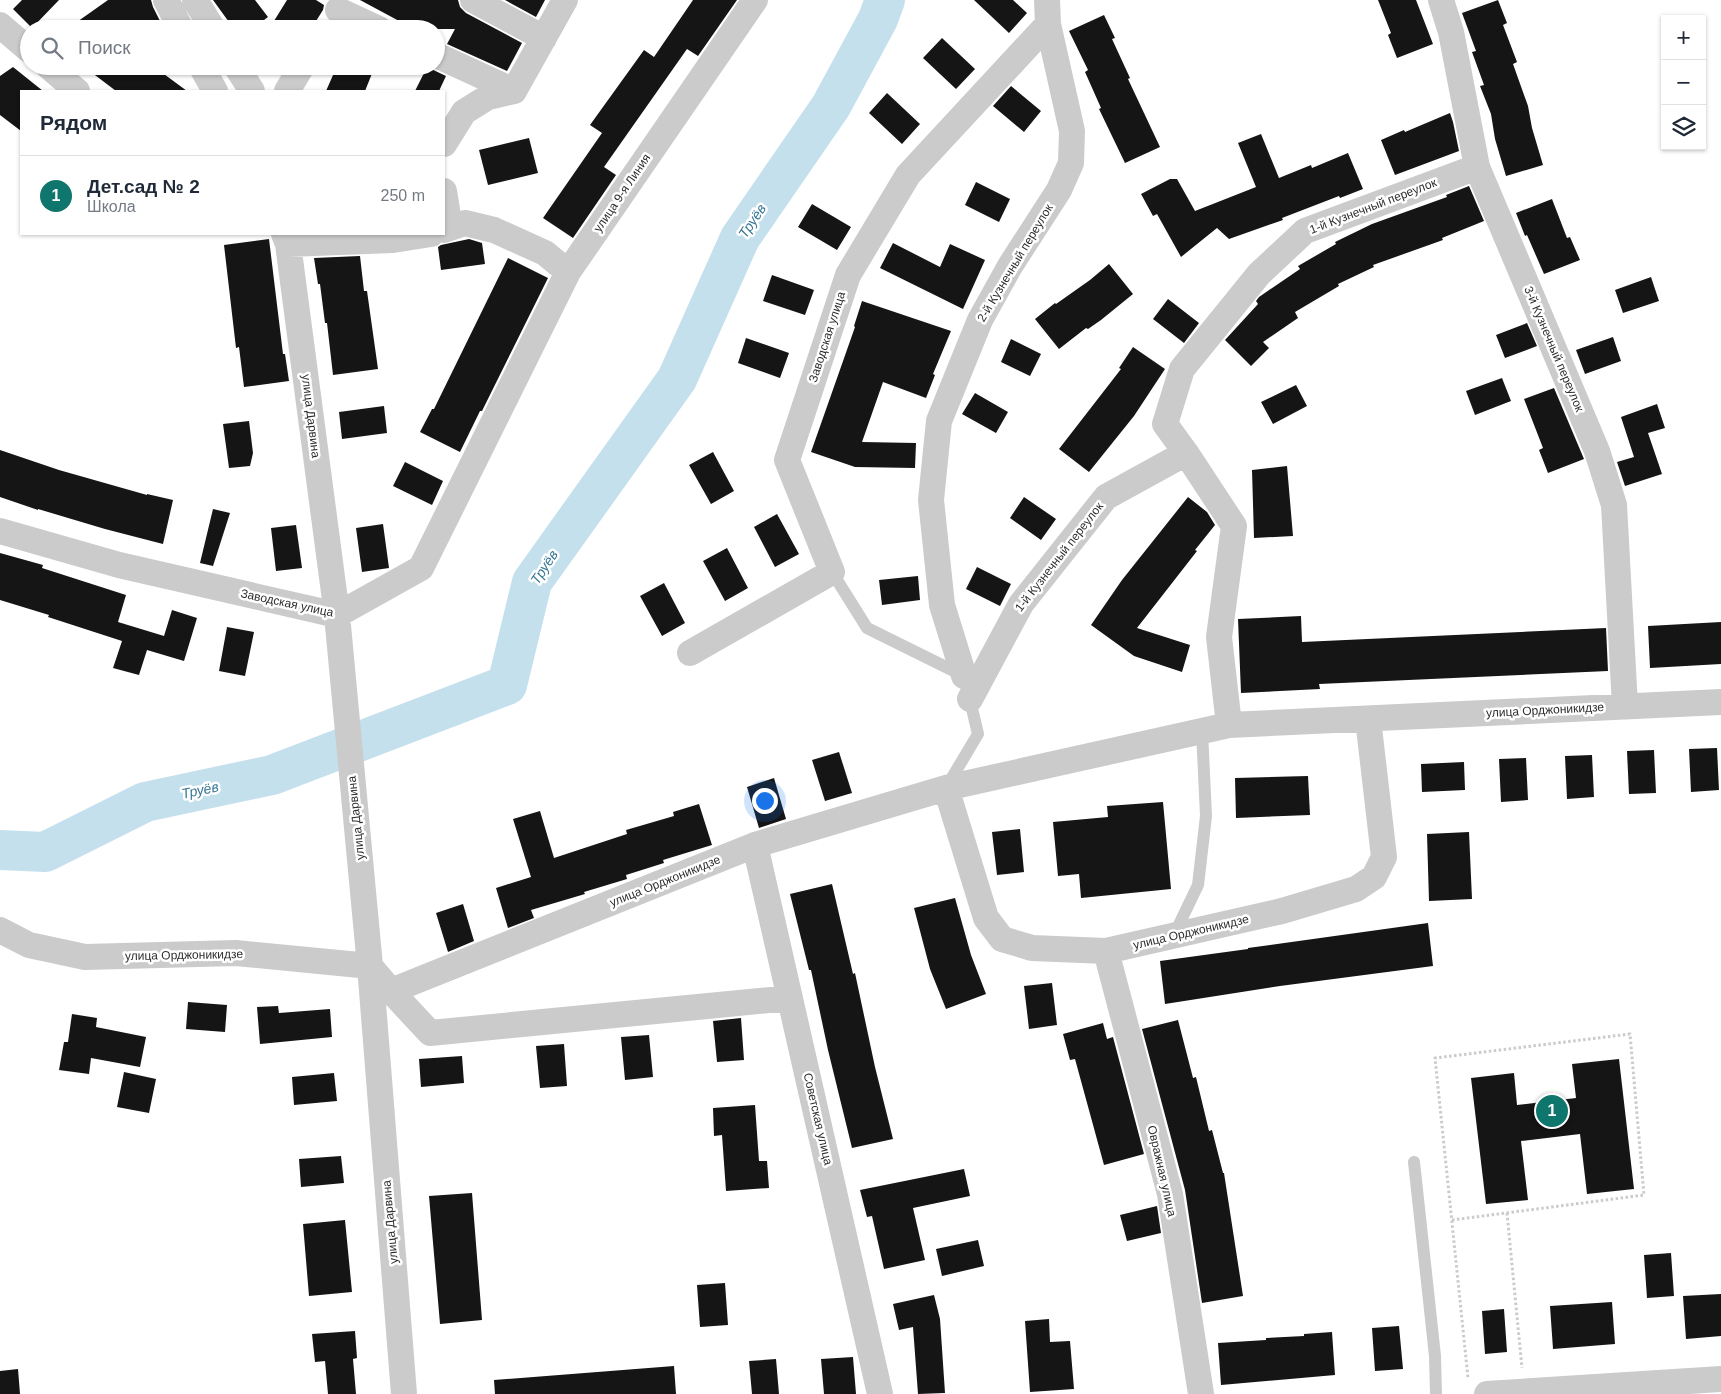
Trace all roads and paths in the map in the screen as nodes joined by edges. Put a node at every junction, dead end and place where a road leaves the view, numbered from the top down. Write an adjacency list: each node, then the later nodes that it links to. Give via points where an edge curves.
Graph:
1 (166, 0): 9 (street)
2 (195, 0): 10 (street)
3 (473, 0): 13 (street)
4 (565, 0): 13 (street)
5 (755, 0): 30 (street, улица 9-я Линия)
6 (1440, 0): 26 (street, 3-й Кузнечный переулок, via 1451,32)
7 (1048, 12): 33 (street, Заводская улица, via 908,175 848,275 787,460); 36 (street, 2-й Кузнечный переулок, via 1072,131 1071,163 1059,190 980,320 939,421 932,510 942,605)
8 (335, 13): 11 (street)
9 (176, 20)
10 (207, 20)
11 (354, 20)
12 (0, 25): 14 (street)
13 (544, 38): 24 (street)
14 (20, 42)
15 (445, 59): 24 (street)
16 (58, 75): 20 (street)
17 (206, 75): 21 (street)
18 (242, 75): 22 (street)
19 (297, 75): 23 (street)
20 (76, 90)
21 (214, 90)
22 (251, 90)
23 (288, 90)
24 (514, 91): 25 (street, via 488,97 464,112)
25 (447, 133)
26 (1477, 167): 31 (street, 1-й Кузнечный переулок, via 1305,231 1259,274 1182,368 1165,424); 38 (street, 3-й Кузнечный переулок, via 1597,451 1614,505)
27 (445, 230): 30 (street, via 465,223 494,230 545,253)
28 (420, 235): 29 (street, via 392,240)
29 (283, 237): 34 (street, улица Дарвина)
30 (568, 272): 34 (street, Заводская улица, via 422,568)
31 (1186, 453): 36 (street, 1-й Кузнечный переулок, via 1106,497 1021,604); 40 (street, 1-й Кузнечный переулок, via 1234,526 1219,637)
32 (0, 531): 34 (street, Заводская улица, via 119,565)
33 (832, 572): 35 (street); 36 (lane, via 867,628)
34 (336, 615): 47 (street, улица Дарвина)
35 (690, 653)
36 (967, 688): 42 (lane, via 978,734)
37 (1721, 702): 38 (street, улица Орджоникидзе)
38 (1624, 706): 39 (street, улица Орджоникидзе)
39 (1368, 718): 40 (street, улица Орджоникидзе); 45 (street, улица Орджоникидзе, via 1384,857 1374,877 1356,889 1282,911)
40 (1229, 725): 41 (street, улица Орджоникидзе)
41 (1202, 731): 42 (street, улица Орджоникидзе); 45 (lane, via 1206,816 1198,885)
42 (946, 788): 43 (street, улица Орджоникидзе); 46 (street, улица Орджоникидзе, via 986,918 1002,939 1032,948)
43 (755, 845): 48 (street, улица Орджоникидзе); 49 (street, Советская улица)
44 (0, 930): 47 (street, улица Орджоникидзе, via 29,944 86,957 236,953)
45 (1174, 935): 46 (street, улица Орджоникидзе)
46 (1106, 950): 58 (street, Овражная улица, via 1170,1194)
47 (370, 966): 48 (street); 56 (street, улица Дарвина)
48 (391, 992): 49 (street, via 430,1033)
49 (790, 998): 57 (street, Советская улица)
50 (1414, 1162): 59 (lane, via 1435,1356)
51 (1507, 1213): 52 (path); 52 (path, via 1644,1195 1630,1034 1435,1058); 55 (path)
52 (1452, 1220): 54 (path)
53 (1721, 1379): 55 (street)
54 (1478, 1389): 55 (street)
55 (1524, 1391)
56 (404, 1394)
57 (880, 1394)
58 (1201, 1394)
59 (1436, 1394)

